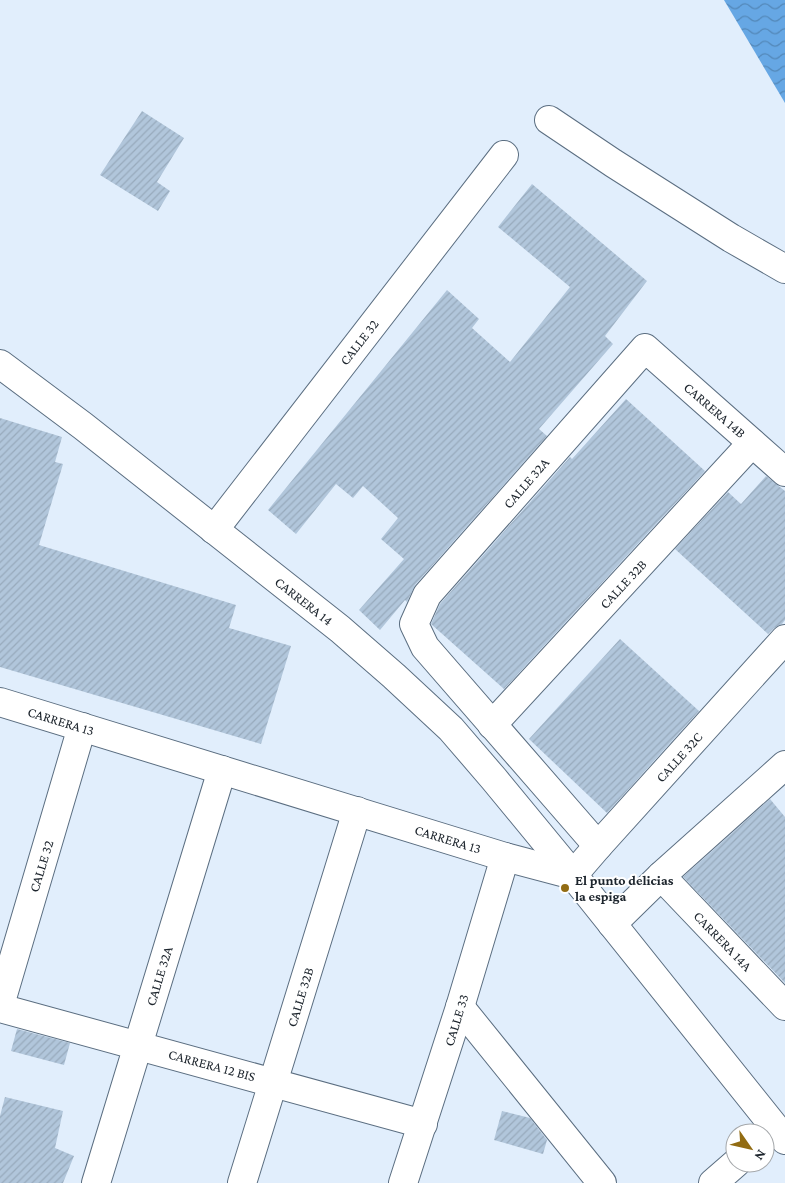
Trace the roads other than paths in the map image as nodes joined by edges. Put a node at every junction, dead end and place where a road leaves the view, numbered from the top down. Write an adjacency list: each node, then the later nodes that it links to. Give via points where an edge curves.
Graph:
1 (550, 120): 3 (street, via 731,238)
2 (504, 155): 8 (street, CALLE 32)
3 (785, 269)
4 (645, 348): 6 (street, CARRERA 14B); 11 (street, CALLE 32A, via 427,595 414,624 425,647)
5 (0, 364): 8 (street, CARRERA 14)
6 (752, 443): 7 (street, CARRERA 14B); 11 (street, CALLE 32B)
7 (785, 472)
8 (214, 530): 18 (street, CARRERA 14, via 340,629 451,729)
9 (785, 639): 16 (street, CALLE 32C)
10 (0, 702): 12 (street, CARRERA 13)
11 (492, 725): 16 (street)
12 (82, 727): 13 (street, CARRERA 13); 21 (street, CALLE 32)
13 (222, 770): 15 (street, CARRERA 13); 24 (street, CALLE 32A)
14 (782, 772): 19 (street)
15 (357, 811): 17 (street, CARRERA 13); 25 (street, CALLE 32B)
16 (598, 846): 18 (street, CALLE 32C)
17 (505, 857): 18 (street, CARRERA 13); 23 (street, CALLE 33)
18 (573, 875): 20 (street)
19 (661, 876): 20 (street); 22 (street, CARRERA 14A)
20 (612, 924): 27 (street)
21 (0, 1006): 24 (street, CARRERA 12 BIS)
22 (785, 1006)
23 (460, 1008): 26 (street, CALLE 33); 32 (street)
24 (138, 1045): 25 (street, CARRERA 12 BIS); 29 (street, CALLE 32A)
25 (273, 1082): 26 (street, CARRERA 12 BIS); 30 (street, CALLE 32B)
26 (423, 1124): 31 (street, CALLE 33)
27 (778, 1131)
28 (725, 1173): 33 (street)
29 (96, 1183)
30 (242, 1183)
31 (403, 1183)
32 (602, 1183)
33 (713, 1183)

